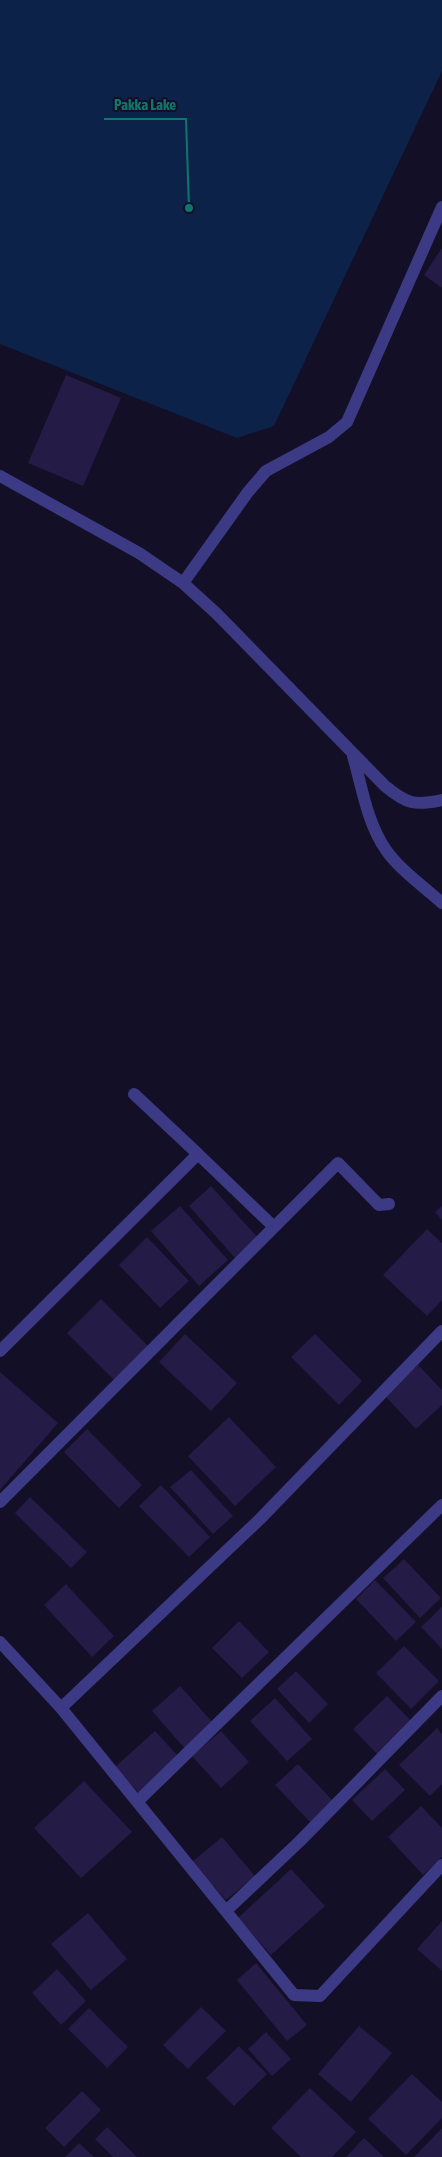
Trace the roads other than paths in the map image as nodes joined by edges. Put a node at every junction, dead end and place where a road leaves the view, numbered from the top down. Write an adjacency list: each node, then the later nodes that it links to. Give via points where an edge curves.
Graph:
1 (442, 207): 3 (street, via 347,422 329,437 266,471)
2 (0, 476): 3 (street, via 139,553)
3 (183, 583): 4 (street)
4 (353, 753): 5 (street, via 401,800 421,804); 6 (street, via 371,824 379,839 399,865)
5 (442, 800)
6 (442, 903)
7 (134, 1094): 8 (street)
8 (198, 1154): 10 (street); 12 (street)
9 (389, 1204): 10 (street, via 379,1205 338,1163)
10 (274, 1227): 13 (street)
11 (442, 1331): 17 (street, via 260,1519)
12 (0, 1351)
13 (0, 1502)
14 (442, 1505): 18 (street)
15 (0, 1642): 17 (street)
16 (442, 1696): 20 (street, via 300,1841)
17 (61, 1708): 18 (street)
18 (138, 1802): 20 (street)
19 (442, 1865): 20 (street, via 320,1996 294,1995)
20 (227, 1910)

